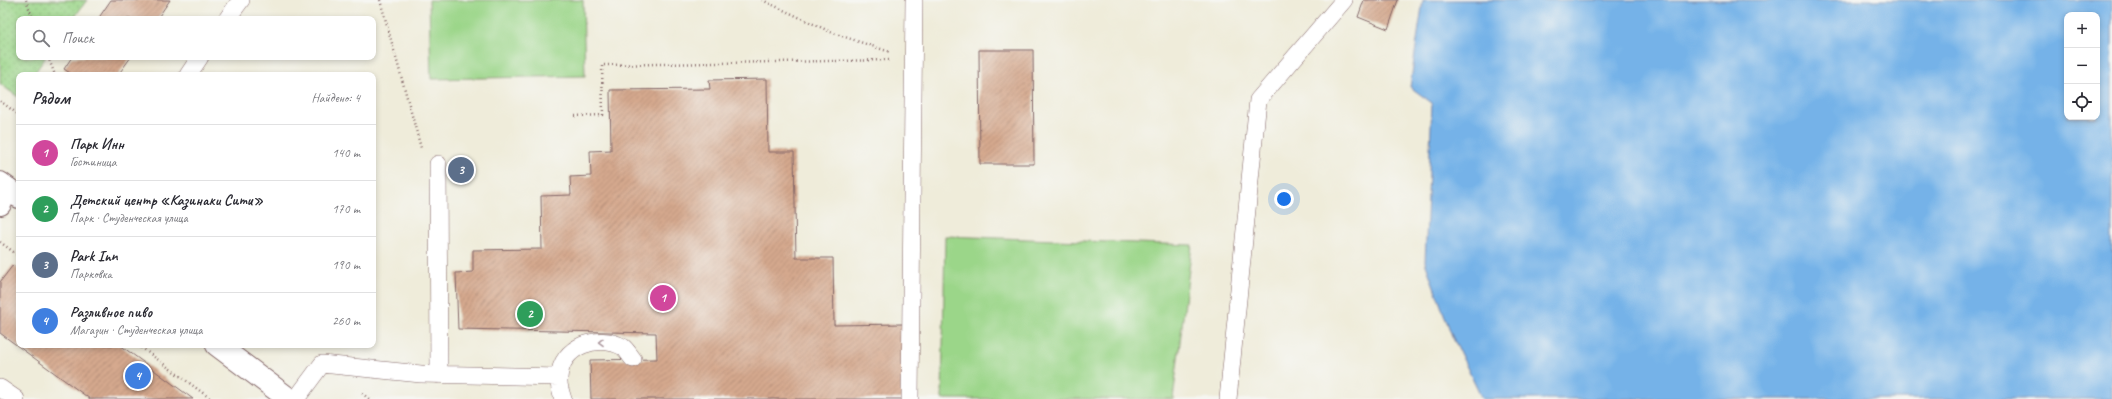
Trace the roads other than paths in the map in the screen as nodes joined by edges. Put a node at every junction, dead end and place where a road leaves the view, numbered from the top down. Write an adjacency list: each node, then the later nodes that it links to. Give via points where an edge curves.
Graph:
1 (241, 0): 4 (lane)
2 (914, 0): 17 (lane)
3 (1344, 0): 18 (lane, via 1258,100)
4 (229, 16)
5 (198, 60): 6 (lane)
6 (190, 72)
7 (438, 164): 10 (lane)
8 (222, 348): 14 (street)
9 (633, 359): 11 (lane, one-way to 11, via 624,348 604,340 583,344 566,357)
10 (439, 375): 11 (lane); 15 (lane, via 322,364)
11 (559, 377): 16 (lane)
12 (0, 388): 13 (lane)
13 (16, 399)
14 (289, 399)
15 (296, 399)
16 (563, 399)
17 (910, 399)
18 (1228, 399)

